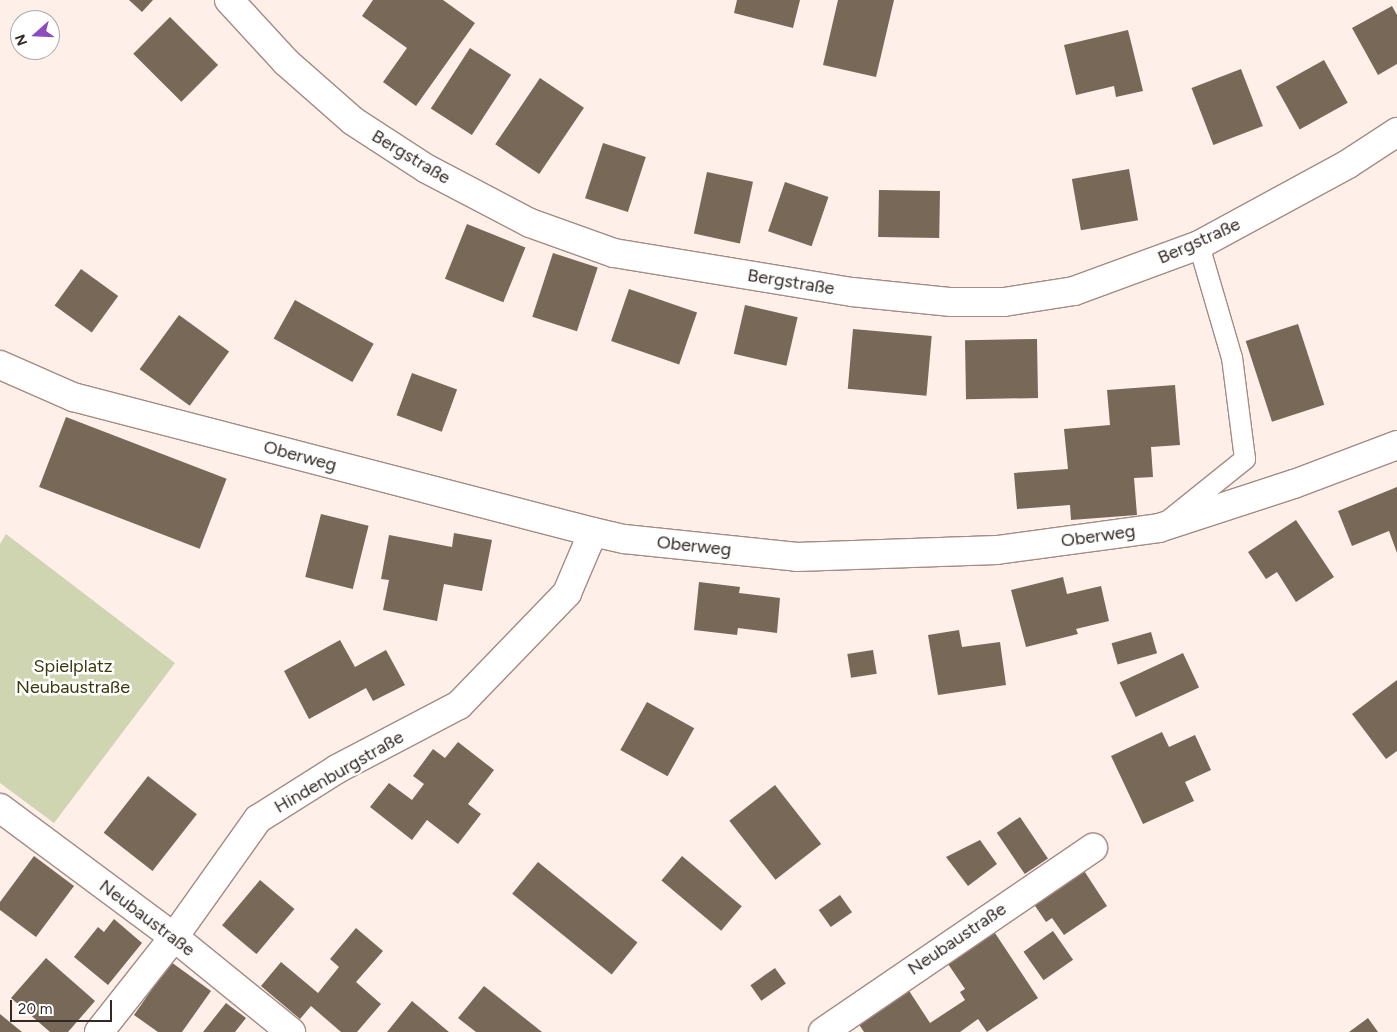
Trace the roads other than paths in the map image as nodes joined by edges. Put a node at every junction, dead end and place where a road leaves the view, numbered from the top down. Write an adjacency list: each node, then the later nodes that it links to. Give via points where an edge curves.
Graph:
1 (229, 0): 3 (street, Bergstraße, via 286,62 353,121 427,169 530,223 614,253 852,292 951,302 1004,302 1074,291)
2 (1397, 132): 3 (street, Bergstraße, via 1348,164)
3 (1199, 245): 6 (lane, via 1232,358 1245,459)
4 (0, 365): 7 (street, Oberweg, via 74,397)
5 (1397, 445): 6 (street, Oberweg, via 1294,484)
6 (1159, 528): 7 (street, Oberweg, via 997,550 798,557 624,539)
7 (593, 532): 10 (street, Hindenburgstraße, via 567,593 459,705 337,769 258,819)
8 (0, 808): 10 (street, Neubaustraße)
9 (1093, 848): 13 (street, Neubaustraße)
10 (174, 937): 11 (street, Hindenburgstraße); 12 (street, Neubaustraße)
11 (99, 1032)
12 (291, 1032)
13 (823, 1032)

